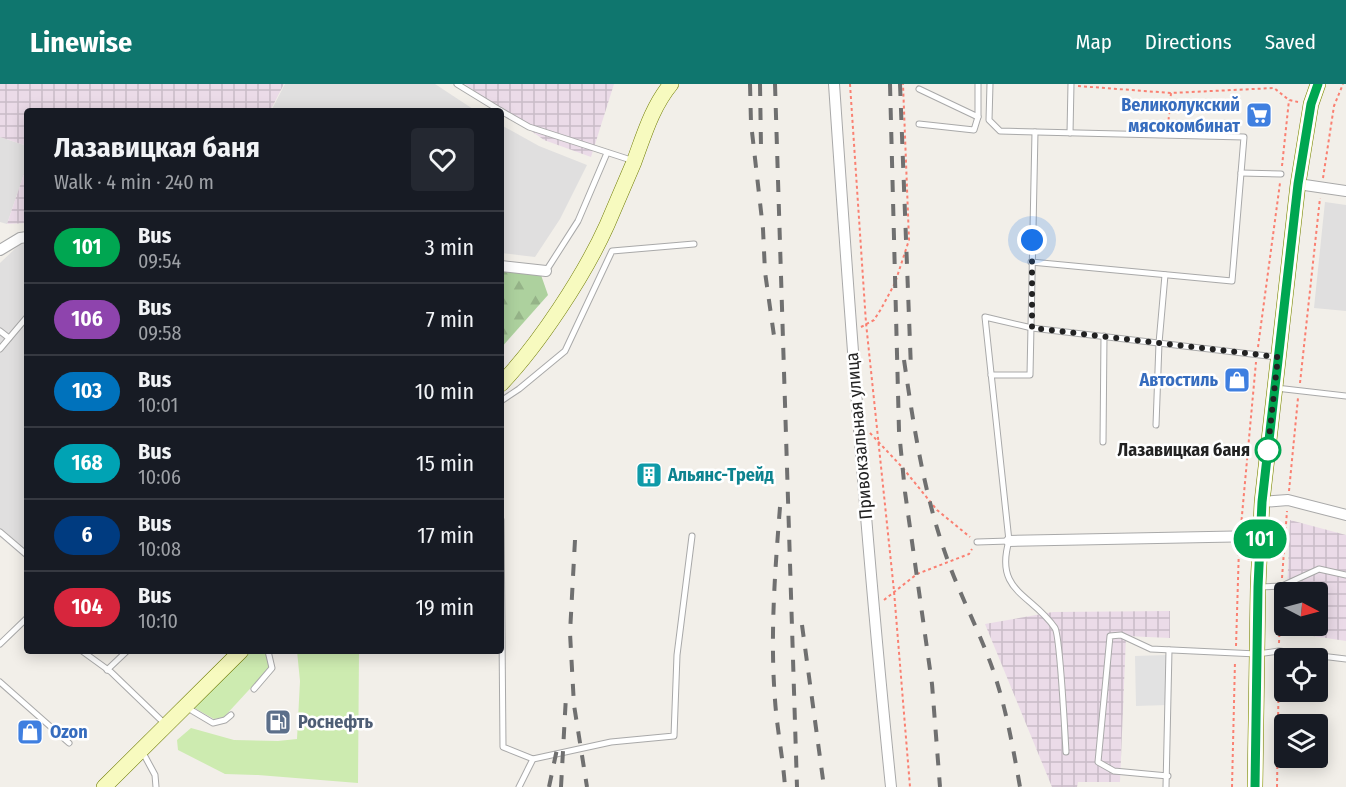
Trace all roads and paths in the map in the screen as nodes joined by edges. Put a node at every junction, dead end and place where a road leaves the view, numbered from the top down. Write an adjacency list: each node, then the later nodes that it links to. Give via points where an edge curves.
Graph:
1 (457, 84): 15 (lane)
2 (671, 84): 23 (main road, via 647,124)
3 (834, 84): 40 (street, Привокзальная улица)
4 (850, 84): 37 (path)
5 (903, 84): 37 (path, via 909,240 885,300 874,320)
6 (978, 84): 17 (lane)
7 (990, 84): 19 (lane, via 989,120 1000,131)
8 (1275, 84): 13 (path, via 1274,88)
9 (1318, 84): 26 (main road)
10 (1343, 84): 27 (path, via 1334,106)
11 (1071, 85): 13 (path); 20 (lane)
12 (919, 89): 17 (lane)
13 (1171, 93): 21 (path)
14 (1288, 100): 25 (path)
15 (496, 108)
16 (504, 113): 22 (lane, via 529,127)
17 (978, 117): 18 (lane, via 974,130)
18 (919, 124)
19 (1035, 132): 20 (lane); 32 (lane)
20 (1070, 133): 21 (lane)
21 (1167, 136): 24 (lane, via 1244,137)
22 (607, 153): 23 (lane); 34 (lane, via 578,221)
23 (634, 161): 47 (main road, via 605,229 571,291 519,366)
24 (1241, 173): 25 (lane); 35 (lane, via 1232,281)
25 (1281, 174): 62 (path, via 1258,344)
26 (1298, 184): 27 (street); 45 (main road)
27 (1321, 187): 28 (street); 49 (path)
28 (1346, 191)
29 (24, 237): 31 (street)
30 (694, 244): 51 (lane, via 612,251 565,351)
31 (0, 250)
32 (1031, 262): 35 (lane); 38 (lane)
33 (504, 266): 34 (street)
34 (546, 271)
35 (1165, 275): 43 (lane)
36 (24, 320): 42 (lane)
37 (866, 324): 40 (path); 54 (path)
38 (1032, 328): 41 (lane); 46 (lane, via 1030,375); 46 (lane, via 985,318)
39 (0, 331): 42 (lane)
40 (851, 334): 52 (street, Привокзальная улица)
41 (1104, 336): 43 (lane); 55 (lane)
42 (9, 338): 44 (lane)
43 (1159, 343): 45 (lane); 53 (lane)
44 (0, 349)
45 (1278, 357): 48 (main road)
46 (991, 375): 63 (lane)
47 (504, 381)
48 (1274, 388): 49 (lane); 57 (main road)
49 (1299, 391): 50 (lane); 56 (path)
50 (1346, 396)
51 (504, 399)
52 (857, 421): 54 (path); 72 (street, Привокзальная улица)
53 (1156, 425)
54 (877, 441): 64 (path, via 937,510); 71 (path)
55 (1103, 442)
56 (1288, 500): 57 (street); 58 (street); 67 (path)
57 (1262, 502): 61 (main road)
58 (1346, 515)
59 (0, 532): 65 (lane)
60 (692, 536): 96 (lane, via 677,655 674,736 611,742)
61 (1260, 536): 62 (street); 70 (main road)
62 (1240, 537): 63 (street); 77 (path)
63 (1009, 541): 64 (lane); 95 (lane, via 1004,556 1008,579 1056,630)
64 (977, 542): 71 (path, via 969,554 917,574)
65 (24, 552)
66 (1346, 575): 68 (lane, via 1319,569)
67 (1282, 582)
68 (1291, 582)
69 (1274, 586): 70 (lane)
70 (1258, 587): 83 (main road)
71 (894, 591): 72 (path); 102 (path)
72 (873, 610): 101 (street, Привокзальная улица)
73 (24, 621): 74 (lane)
74 (0, 644)
75 (1169, 650): 77 (lane); 97 (lane); 97 (lane, via 1151,649 1121,635 1110,636 1098,762 1114,771)
76 (1274, 652): 83 (lane)
77 (1235, 653): 83 (lane); 104 (path)
78 (86, 654): 86 (lane)
79 (124, 654): 86 (lane)
80 (238, 654): 90 (main road)
81 (269, 654): 88 (lane, via 272,668)
82 (502, 654): 96 (lane, via 503,747)
83 (1257, 654): 105 (main road)
84 (1328, 657): 85 (lane)
85 (1346, 659)
86 (107, 670): 92 (lane)
87 (0, 682): 93 (lane)
88 (254, 689)
89 (1278, 702): 106 (path)
90 (185, 707): 91 (lane, via 213,723); 92 (main road)
91 (231, 714)
92 (166, 725): 94 (main road)
93 (69, 743)
94 (142, 749): 98 (main road); 99 (lane)
95 (1066, 753)
96 (533, 759): 100 (lane)
97 (1168, 776): 103 (lane)
98 (104, 787)
99 (156, 787)
100 (519, 787)
101 (891, 787)
102 (910, 787)
103 (1166, 787)
104 (1232, 787)
105 (1255, 787)
106 (1277, 787)

